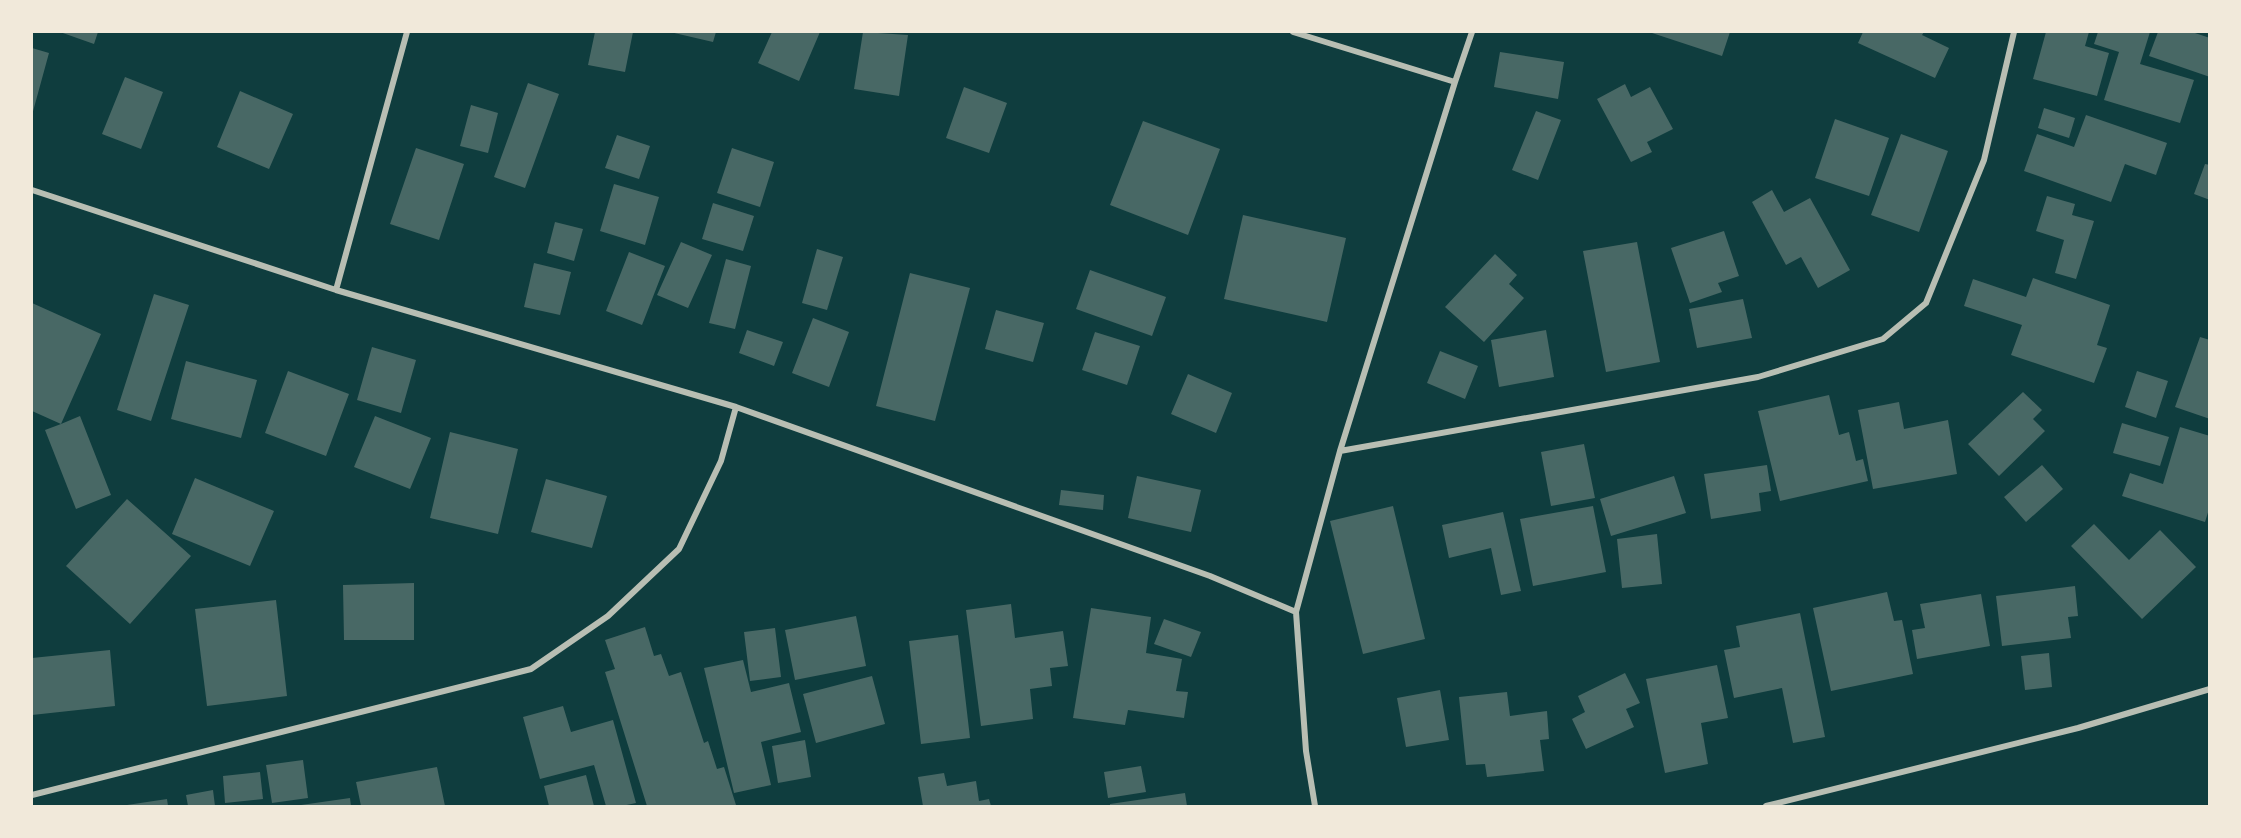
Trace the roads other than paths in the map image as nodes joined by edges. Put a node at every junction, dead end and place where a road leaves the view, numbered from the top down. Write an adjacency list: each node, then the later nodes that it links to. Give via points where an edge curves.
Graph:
1 (407, 32): 7 (street)
2 (1293, 32): 5 (street)
3 (1472, 32): 5 (street)
4 (2014, 32): 9 (street, via 1984,160 1926,303 1883,339 1758,377)
5 (1455, 82): 9 (street)
6 (32, 190): 7 (street)
7 (336, 290): 8 (street)
8 (736, 407): 10 (street, via 1210,576); 12 (street, via 721,461 679,549 608,616 531,669)
9 (1340, 451): 10 (street)
10 (1296, 612): 13 (street, via 1306,751)
11 (2210, 689): 14 (street, via 2078,728)
12 (32, 795)
13 (1315, 807)
14 (1766, 807)

